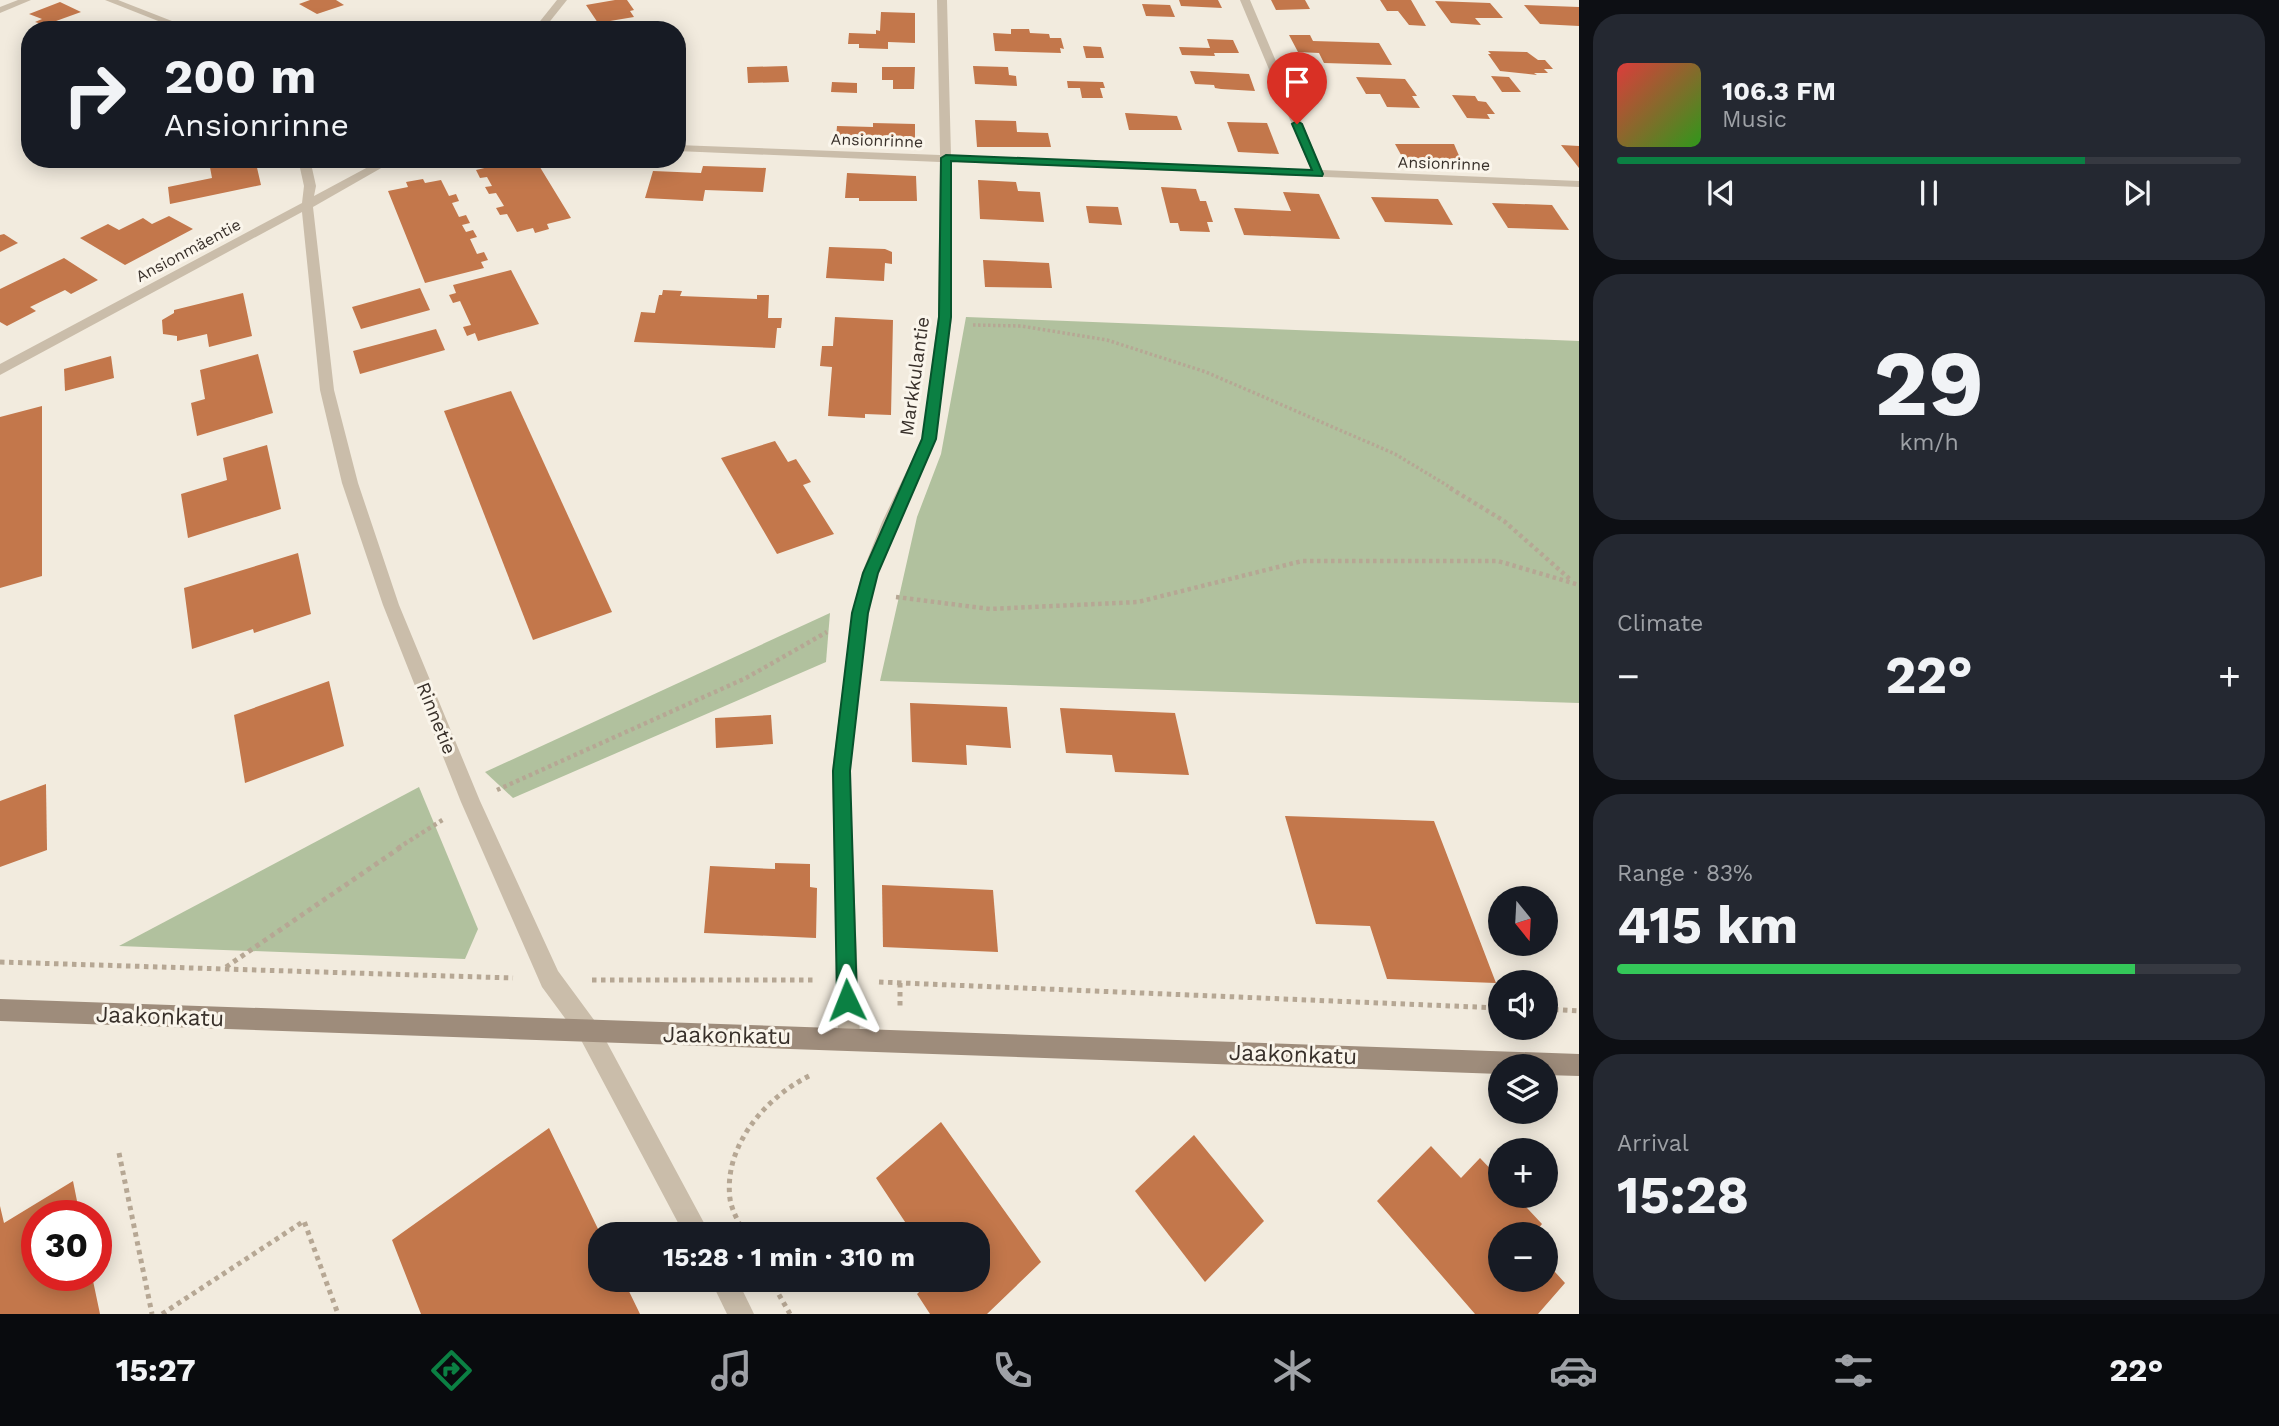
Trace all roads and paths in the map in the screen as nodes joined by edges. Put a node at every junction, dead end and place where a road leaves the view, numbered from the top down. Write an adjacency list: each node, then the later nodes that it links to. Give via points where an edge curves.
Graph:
1 (26, 0): 6 (street)
2 (110, 0): 7 (street)
3 (562, 0): 8 (street)
4 (942, 0): 10 (street, Markkulantie)
5 (1245, 0): 13 (street)
6 (0, 10)
7 (166, 21)
8 (545, 21)
9 (686, 148): 10 (street, Ansionrinne)
10 (946, 158): 13 (street, Ansionrinne); 16 (street, Markkulantie)
11 (306, 168): 15 (street, Rinnetie, via 310,186)
12 (376, 168): 15 (street, Ansionmäentie)
13 (1318, 174): 14 (street, Ansionrinne)
14 (1579, 184)
15 (307, 207): 17 (street, Ansionmäentie); 20 (street, Rinnetie, via 327,390 350,483 391,605)
16 (944, 325): 18 (path, via 1021,326 1107,340 1206,372 1395,454 1504,521); 19 (street, Markkulantie, via 929,439 885,535)
17 (0, 370)
18 (1577, 584): 19 (path, via 1497,561 1303,561 1138,602 990,609 892,596)
19 (860, 613): 20 (path, via 746,678); 24 (street, Markkulantie, via 841,771)
20 (471, 802): 22 (path); 23 (street, Rinnetie)
21 (0, 962): 22 (path)
22 (226, 967): 23 (path)
23 (550, 979): 24 (path); 30 (street, Rinnetie)
24 (846, 980): 25 (path); 31 (street, Markkulantie)
25 (900, 983): 26 (path); 32 (path)
26 (1488, 1008)
27 (0, 1010): 30 (street, Jaakonkatu)
28 (1558, 1010): 29 (path)
29 (1579, 1011)
30 (589, 1032): 31 (street, Jaakonkatu); 36 (street, Rinnetie)
31 (849, 1038): 32 (street, Jaakonkatu)
32 (900, 1040): 33 (street, Jaakonkatu)
33 (1579, 1065)
34 (826, 1069): 37 (path, via 793,1081 752,1121 733,1164 730,1194)
35 (119, 1153): 40 (path)
36 (692, 1222)
37 (739, 1222)
38 (730, 1292): 43 (street)
39 (777, 1292): 44 (path)
40 (152, 1314)
41 (162, 1314): 42 (path, via 304,1221)
42 (338, 1314)
43 (741, 1314)
44 (790, 1314)

